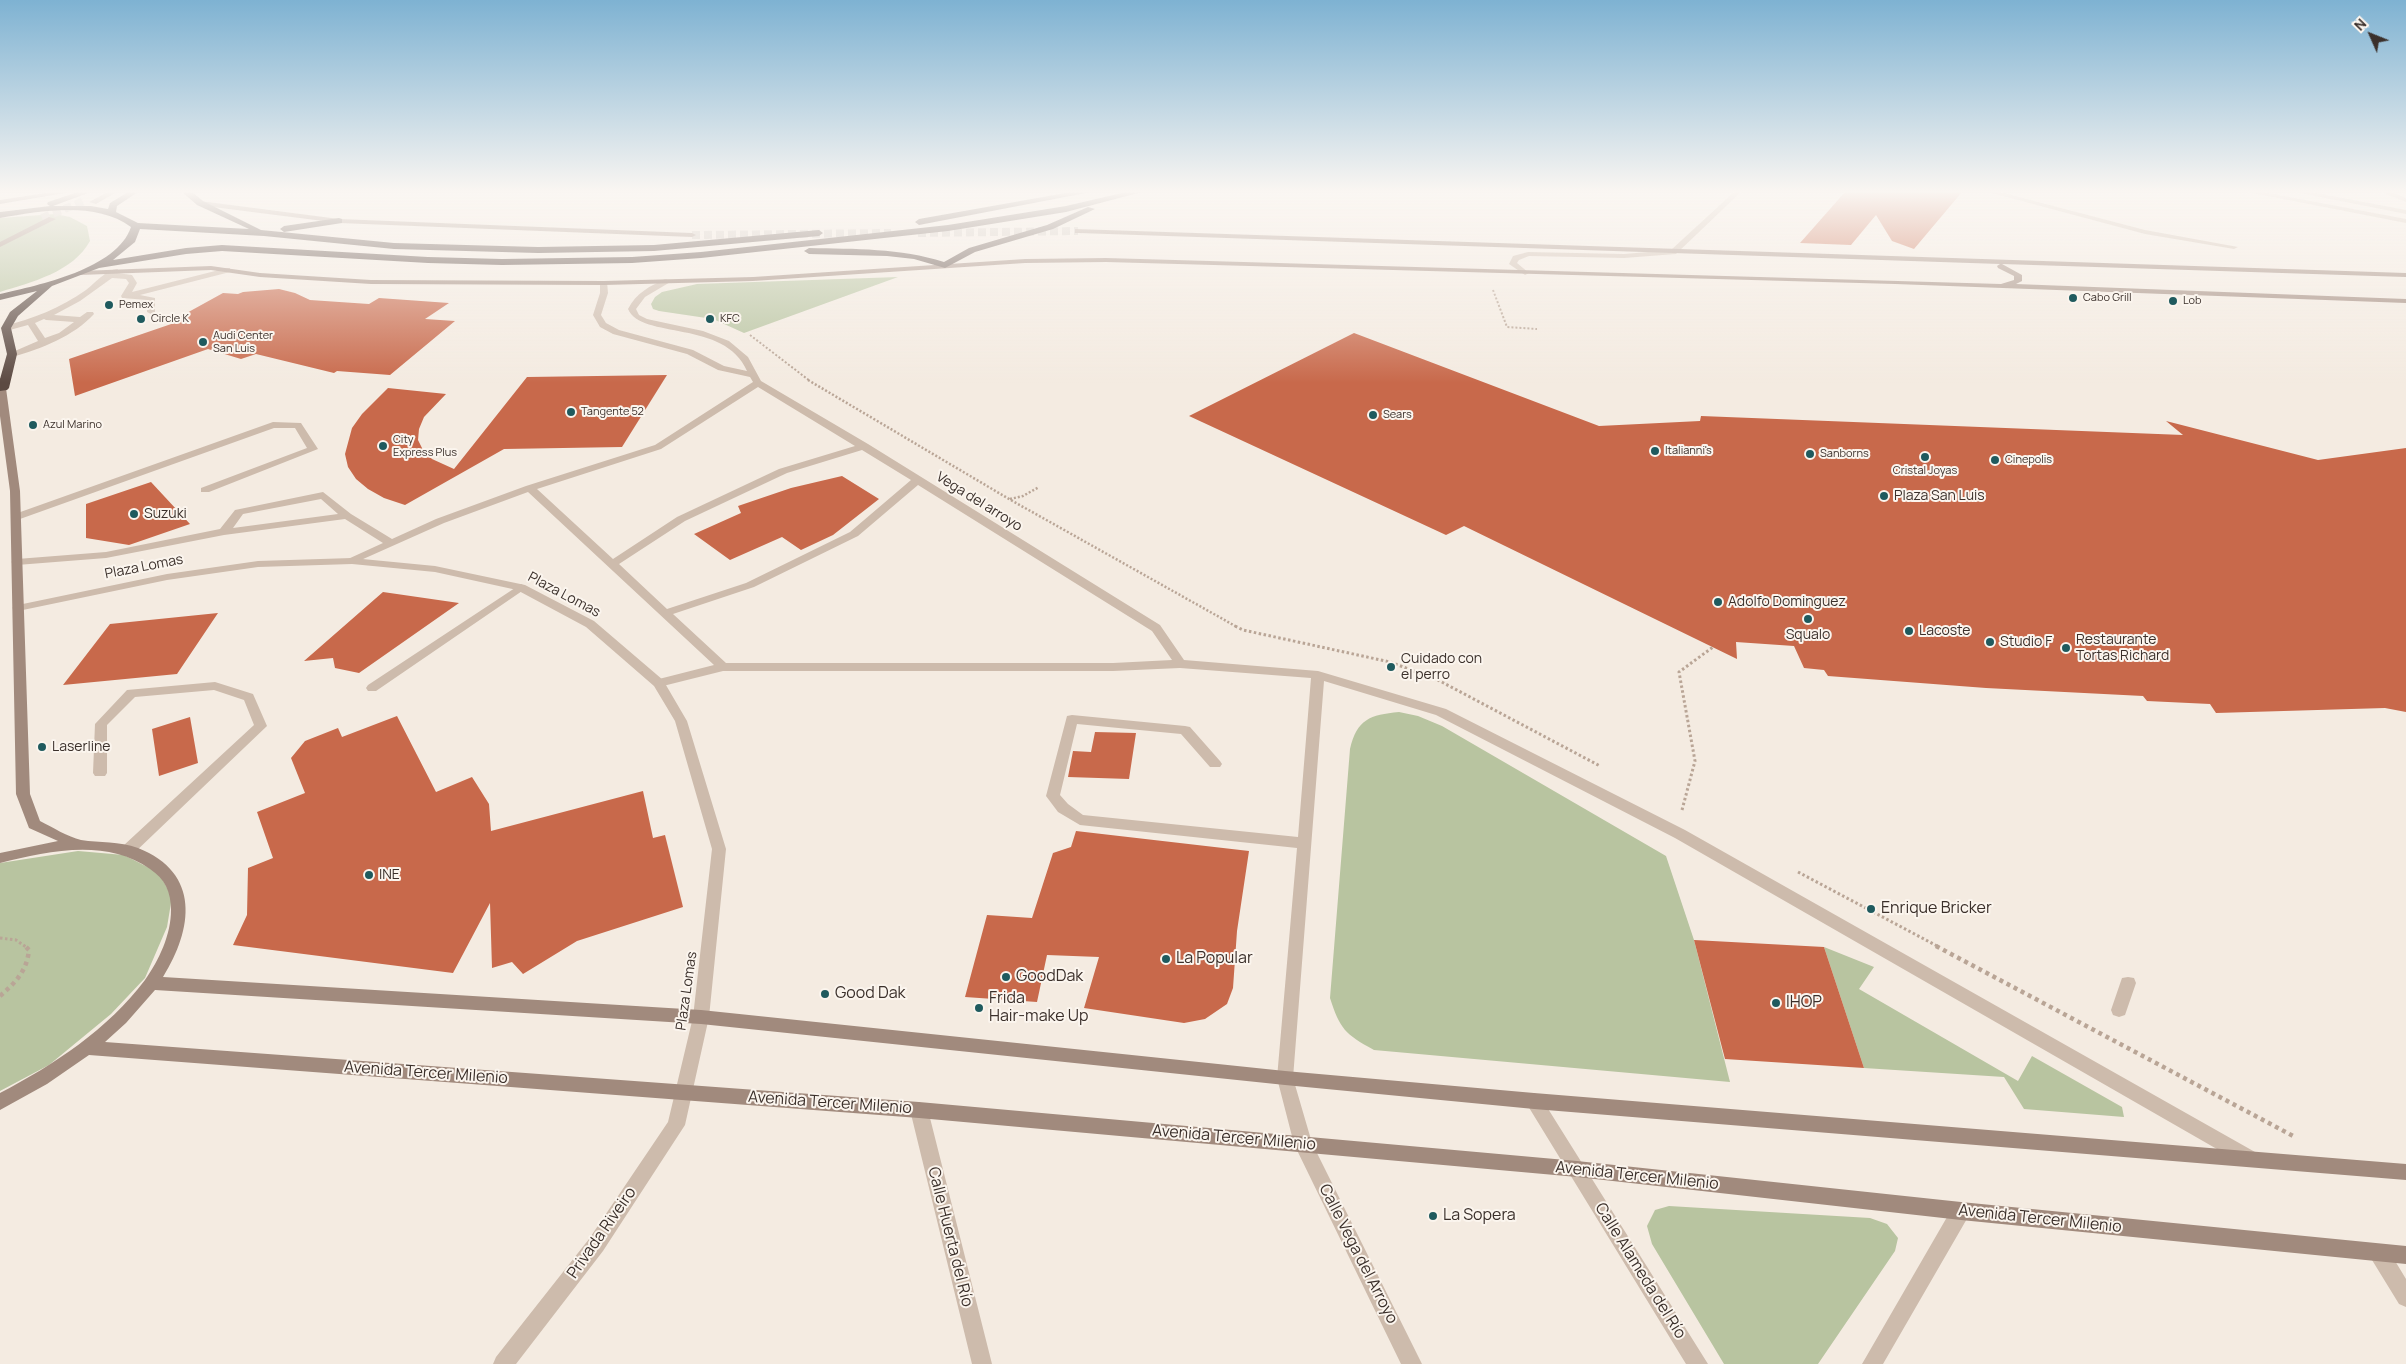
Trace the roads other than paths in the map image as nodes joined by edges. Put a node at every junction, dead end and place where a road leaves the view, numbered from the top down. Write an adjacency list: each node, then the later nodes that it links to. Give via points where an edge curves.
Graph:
1 (115, 256): 13 (highway)
2 (158, 256): 13 (highway)
3 (353, 256): 4 (highway, via 502,262 632,260)
4 (685, 256)
5 (913, 256): 12 (highway)
6 (962, 256): 12 (highway)
7 (1519, 256): 17 (street, via 1513,264)
8 (1607, 256): 9 (street)
9 (1628, 256)
10 (1790, 256): 11 (street)
11 (1992, 262): 18 (street); 22 (street, via 2018,275 2018,281)
12 (945, 265): 17 (street, via 1106,260); 19 (street, via 802,276)
13 (95, 266): 15 (highway)
14 (227, 270): 16 (street, via 197,268); 21 (street, via 371,282); 23 (street)
15 (80, 272): 16 (street); 20 (highway)
16 (112, 273): 23 (street, via 128,277 133,283); 27 (street)
17 (1524, 273): 22 (street)
18 (2406, 275)
19 (668, 281): 21 (street); 32 (street, via 635,301 632,309 635,316 727,344 746,359)
20 (56, 282): 24 (highway); 29 (highway, via 14,314)
21 (604, 283): 32 (street, Vega del arroyo, via 597,315 604,325 632,337 690,352 721,368)
22 (1997, 287): 25 (street)
23 (125, 296): 26 (street, via 151,298)
24 (0, 297)
25 (2406, 301)
26 (152, 312)
27 (46, 317): 28 (street); 30 (street, via 87,317)
28 (31, 323): 29 (street); 30 (street)
29 (6, 328): 31 (highway)
30 (44, 343): 31 (street)
31 (12, 354): 33 (highway)
32 (755, 379): 34 (street, Vega del arroyo); 36 (street, via 658,447)
33 (1, 384): 39 (street)
34 (865, 446): 35 (street, Vega del arroyo); 44 (street, via 782,471 681,519)
35 (916, 481): 47 (street, via 854,534 750,585); 48 (street, Vega del arroyo, via 1156,628)
36 (530, 488): 41 (street); 44 (street)
37 (205, 490): 39 (street, via 313,449 298,425 273,425)
38 (347, 516): 40 (street); 40 (street, via 324,496 239,512); 41 (street)
39 (16, 517): 43 (street)
40 (224, 532): 43 (street, via 106,555)
41 (391, 543): 42 (street)
42 (352, 561): 45 (street, Plaza Lomas, via 435,569); 46 (street, Plaza Lomas, via 258,564 167,577)
43 (17, 562): 46 (street)
44 (612, 564): 47 (street)
45 (521, 587): 51 (street, Plaza Lomas, via 590,624); 52 (street)
46 (18, 608): 56 (street, via 24,794 34,824)
47 (665, 613): 49 (street)
48 (1180, 664): 49 (street, via 1113,667); 50 (street)
49 (723, 667): 51 (street)
50 (1318, 675): 55 (street, Calle Vega del Arroyo); 70 (street, via 1441,712 1680,834)
51 (659, 683): 62 (street, Plaza Lomas, via 681,721 719,849)
52 (372, 688)
53 (1215, 764): 55 (street, via 1185,730 1072,719 1053,796 1080,820)
54 (100, 773): 57 (street, via 101,724 130,693 215,686 249,696 261,726)
55 (1303, 843): 64 (street, Calle Vega del Arroyo)
56 (79, 845): 57 (street); 58 (street, via 30,850)
57 (128, 850): 59 (street, via 163,867 180,896 176,936)
58 (0, 858)
59 (151, 983): 62 (street); 63 (street, via 123,1016)
60 (2128, 983): 61 (street)
61 (2119, 1010)
62 (701, 1017): 64 (street); 65 (street, Plaza Lomas)
63 (86, 1048): 65 (street, Avenida Tercer Milenio); 67 (street, via 24,1090)
64 (1285, 1078): 66 (street); 69 (street, Calle Vega del Arroyo)
65 (684, 1092): 68 (street, Avenida Tercer Milenio); 77 (street, Privada Riveiro, via 676,1125 596,1245)
66 (1534, 1101): 70 (street); 71 (street, Calle Alameda del Río)
67 (0, 1102)
68 (919, 1110): 69 (street, Avenida Tercer Milenio); 78 (street, Calle Huerta del Río)
69 (1303, 1144): 71 (street, Avenida Tercer Milenio); 79 (street, Calle Vega del Arroyo)
70 (2254, 1161): 72 (street)
71 (1576, 1169): 73 (street, Avenida Tercer Milenio); 80 (street, Calle Alameda del Río)
72 (2406, 1172)
73 (1961, 1211): 74 (street, Avenida Tercer Milenio); 81 (street)
74 (2379, 1253): 75 (street, Avenida Tercer Milenio); 76 (street)
75 (2406, 1255)
76 (2406, 1296)
77 (503, 1364)
78 (982, 1364)
79 (1412, 1364)
80 (1698, 1364)
81 (1872, 1364)

